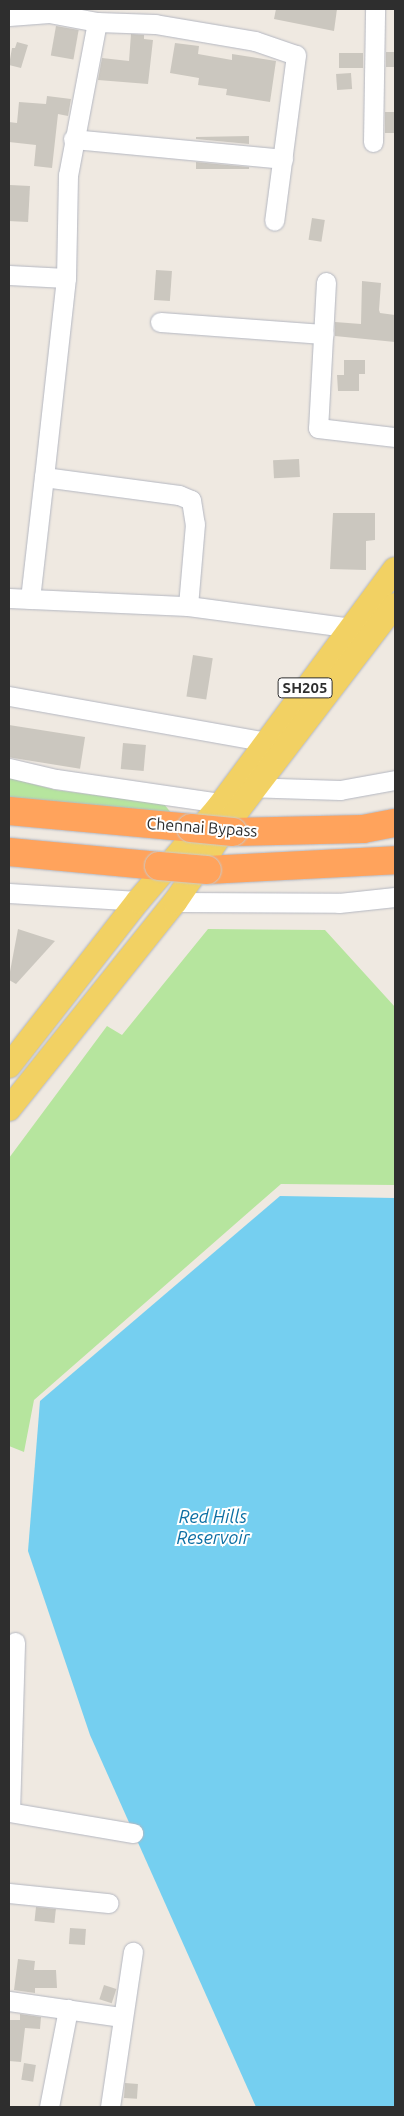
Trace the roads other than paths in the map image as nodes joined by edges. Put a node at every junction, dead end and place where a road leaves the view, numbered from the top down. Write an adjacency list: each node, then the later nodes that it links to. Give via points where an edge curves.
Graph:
1 (375, 9): 5 (street)
2 (9, 16): 3 (street, via 49,13)
3 (97, 22): 4 (street); 6 (street, via 155,24 254,41 296,55)
4 (73, 140): 6 (street); 9 (street, via 68,175)
5 (373, 142)
6 (283, 159): 7 (street)
7 (274, 221)
8 (9, 275): 9 (street)
9 (66, 278): 14 (street)
10 (326, 282): 12 (street)
11 (160, 322): 12 (street)
12 (324, 334): 13 (street, via 318,428)
13 (395, 436)
14 (44, 478): 17 (street); 19 (street, via 179,495 191,500 195,524)
15 (395, 569): 20 (main road, SH205)
16 (9, 598): 17 (street)
17 (30, 599): 19 (street)
18 (395, 605): 25 (main road)
19 (188, 606): 20 (street)
20 (352, 628): 22 (main road, SH205)
21 (9, 696): 22 (street)
22 (266, 742): 25 (main road, SH205)
23 (9, 768): 25 (street, via 56,779)
24 (395, 780): 25 (street, via 340,790)
25 (236, 792): 32 (main road, SH205); 33 (main road)
26 (17, 812): 27 (highway, Chennai Bypass, bridge, via 233,832 363,829)
27 (395, 823)
28 (13, 852): 29 (highway, bridge, via 216,870)
29 (395, 860)
30 (9, 892): 32 (street)
31 (395, 896): 33 (street, via 339,903)
32 (138, 901): 34 (main road, SH205)
33 (175, 902): 35 (main road)
34 (9, 1066)
35 (9, 1109)
36 (15, 1642): 37 (street)
37 (9, 1812): 38 (street)
38 (133, 1833)
39 (9, 1893): 40 (street)
40 (108, 1902)
41 (133, 1952): 44 (street)
42 (9, 2001): 43 (street)
43 (68, 2009): 44 (street); 45 (street)
44 (122, 2017): 46 (street)
45 (49, 2107)
46 (110, 2107)

